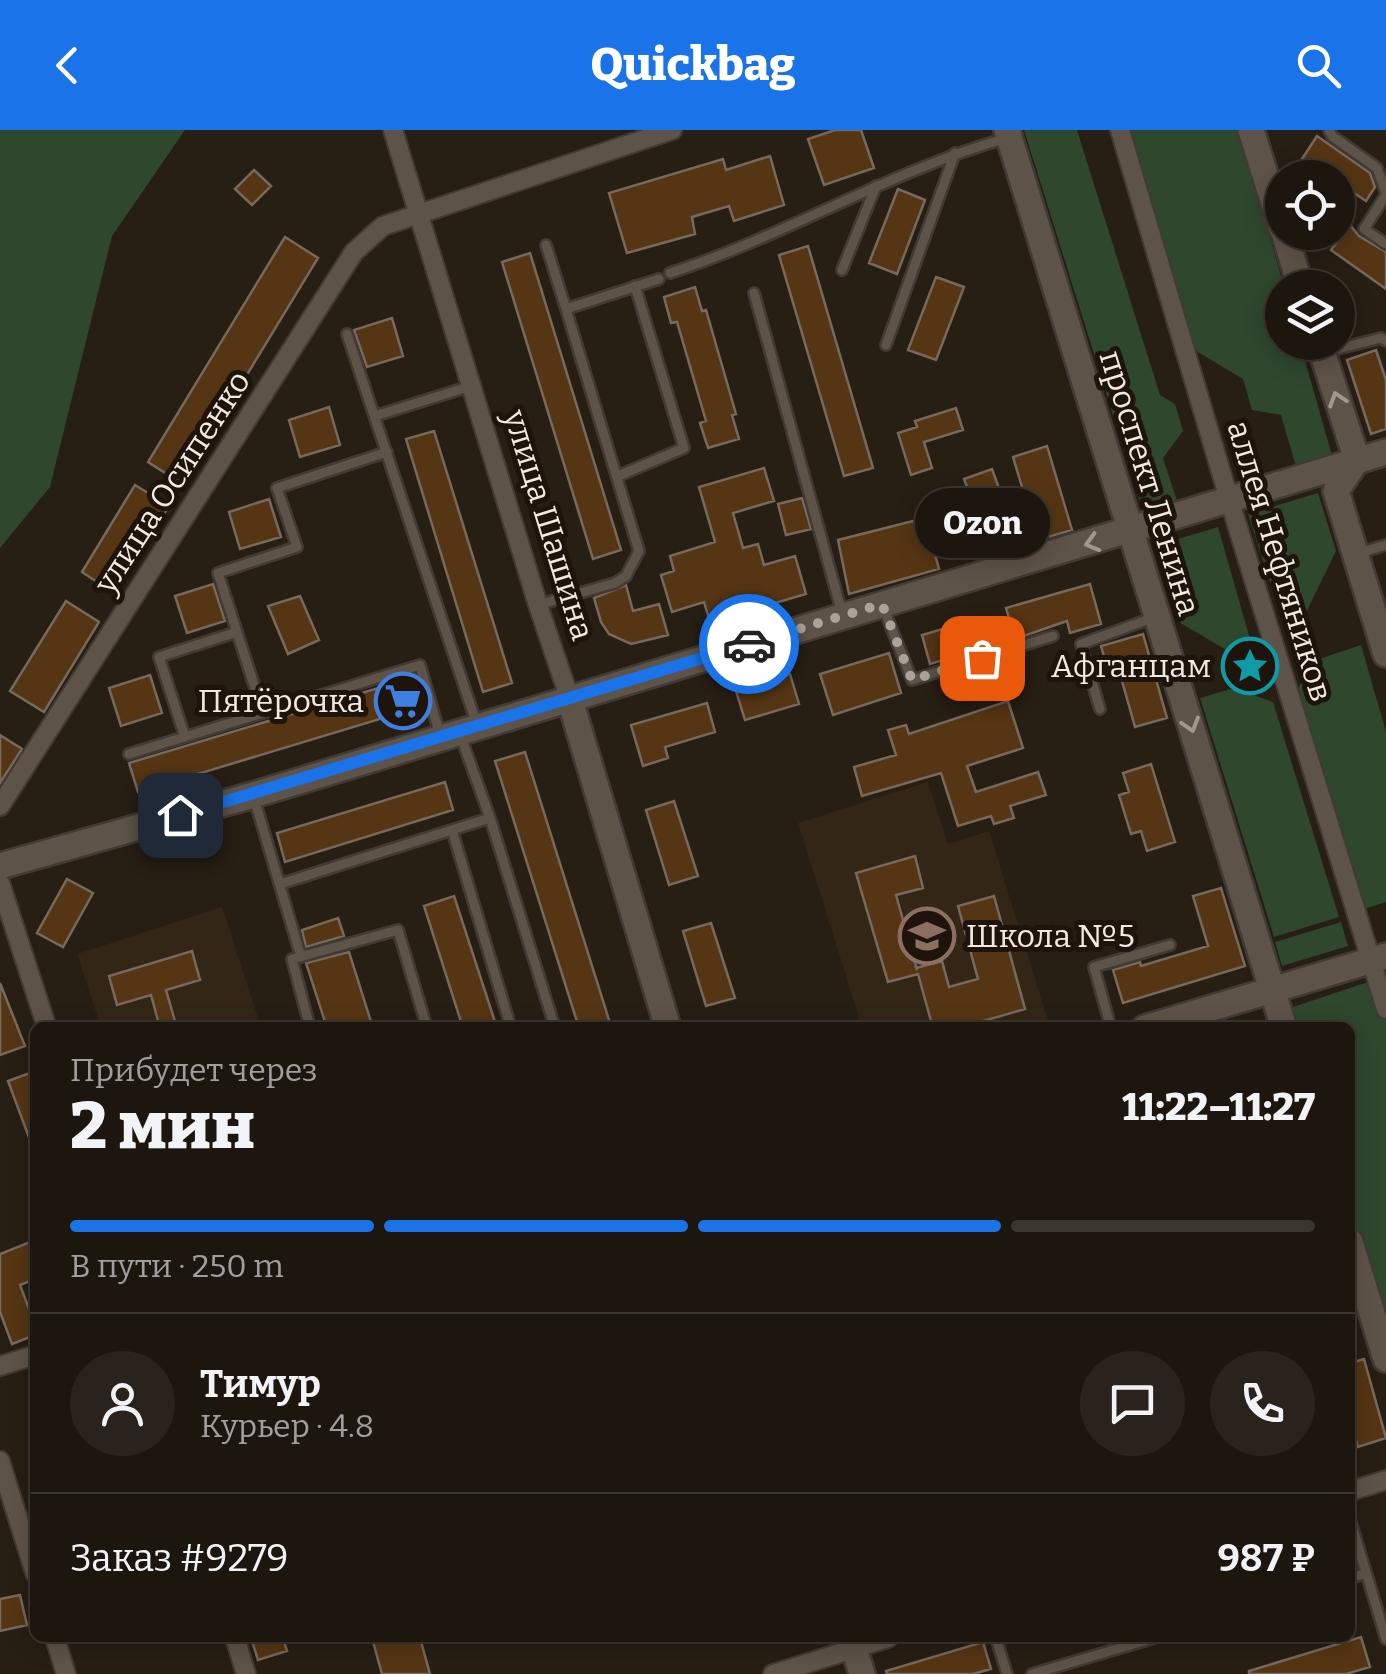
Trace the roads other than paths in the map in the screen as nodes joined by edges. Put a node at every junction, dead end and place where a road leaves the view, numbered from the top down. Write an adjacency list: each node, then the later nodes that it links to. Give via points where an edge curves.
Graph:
1 (392, 130): 11 (street, улица Шашина)
2 (672, 130): 11 (street, улица Осипенко)
3 (1120, 130): 31 (street, аллея Нефтяников)
4 (1251, 130): 8 (street)
5 (1328, 130): 10 (lane, via 1377,168)
6 (1008, 134): 7 (lane); 32 (street, проспект Ленина)
7 (955, 153): 9 (lane); 23 (lane)
8 (1265, 174)
9 (876, 186): 14 (lane); 15 (lane, via 717,258)
10 (1386, 194): 12 (lane, via 1364,228)
11 (416, 215): 25 (street, улица Шашина); 49 (street, улица Осипенко, via 384,226 354,252)
12 (1386, 244)
13 (546, 245): 19 (lane)
14 (842, 270)
15 (670, 272)
16 (660, 279): 17 (lane)
17 (635, 286): 19 (lane); 30 (lane, via 684,448)
18 (754, 293): 37 (lane)
19 (566, 309): 30 (lane)
20 (347, 334): 26 (lane)
21 (1386, 341): 22 (lane)
22 (1355, 342)
23 (886, 345)
24 (1325, 360): 29 (street, one-way to 24)
25 (471, 386): 26 (lane); 36 (street, улица Шашина)
26 (375, 416): 27 (lane)
27 (387, 452): 39 (lane, via 277,488 296,548 218,573); 45 (lane)
28 (1386, 452): 29 (street)
29 (1357, 460): 31 (street); 34 (street, via 1336,490)
30 (618, 476): 36 (lane, via 639,551 626,576)
31 (1229, 499): 32 (street); 57 (street, аллея Нефтяников)
32 (1131, 532): 35 (street, one-way to 35); 38 (street, проспект Ленина)
33 (1386, 545): 34 (lane)
34 (1356, 554): 41 (street)
35 (882, 604): 37 (street); 40 (lane, via 912,680)
36 (538, 605): 42 (street, улица Шашина)
37 (842, 616): 42 (street)
38 (1158, 616): 43 (lane, via 1081,644); 58 (street, проспект Ленина, one-way to 58)
39 (237, 632): 44 (lane); 46 (lane, via 159,657)
40 (1053, 636)
41 (1386, 654)
42 (570, 700): 45 (street); 66 (street, улица Шашина)
43 (1100, 709)
44 (263, 713): 45 (lane, via 420,665); 46 (lane)
45 (459, 733): 48 (street); 50 (lane)
46 (185, 737): 47 (lane)
47 (129, 754)
48 (253, 795): 52 (street); 54 (lane)
49 (0, 806)
50 (490, 818): 51 (lane); 65 (lane)
51 (452, 830): 54 (lane); 64 (lane)
52 (0, 866)
53 (0, 883): 61 (street)
54 (280, 884): 56 (lane)
55 (1170, 945): 67 (lane, via 1094,967)
56 (301, 956): 62 (lane, via 292,959); 63 (lane, via 398,930)
57 (1378, 958): 58 (street); 59 (street, аллея Нефтяников)
58 (1273, 990): 60 (street); 68 (street, проспект Ленина)
59 (1386, 1009)
60 (1188, 1021)
61 (44, 1022)
62 (308, 1022)
63 (423, 1022)
64 (509, 1022)
65 (553, 1022)
66 (666, 1022)
67 (1109, 1022)
68 (1282, 1022)
69 (1355, 1258): 71 (street)
70 (30, 1357): 72 (street)
71 (1386, 1360)
72 (0, 1366)
73 (0, 1461): 77 (street)
74 (1386, 1480): 75 (street)
75 (1355, 1489)
76 (1355, 1537): 78 (lane)
77 (30, 1557)
78 (1366, 1573): 79 (lane); 80 (lane)
79 (1355, 1576)
80 (1386, 1639)
81 (56, 1642): 86 (street)
82 (236, 1642): 87 (street)
83 (997, 1642): 90 (lane)
84 (1140, 1642): 91 (lane)
85 (853, 1643): 88 (street); 89 (street)
86 (66, 1674)
87 (246, 1674)
88 (773, 1674)
89 (862, 1674)
90 (1007, 1674)
91 (1032, 1674)

